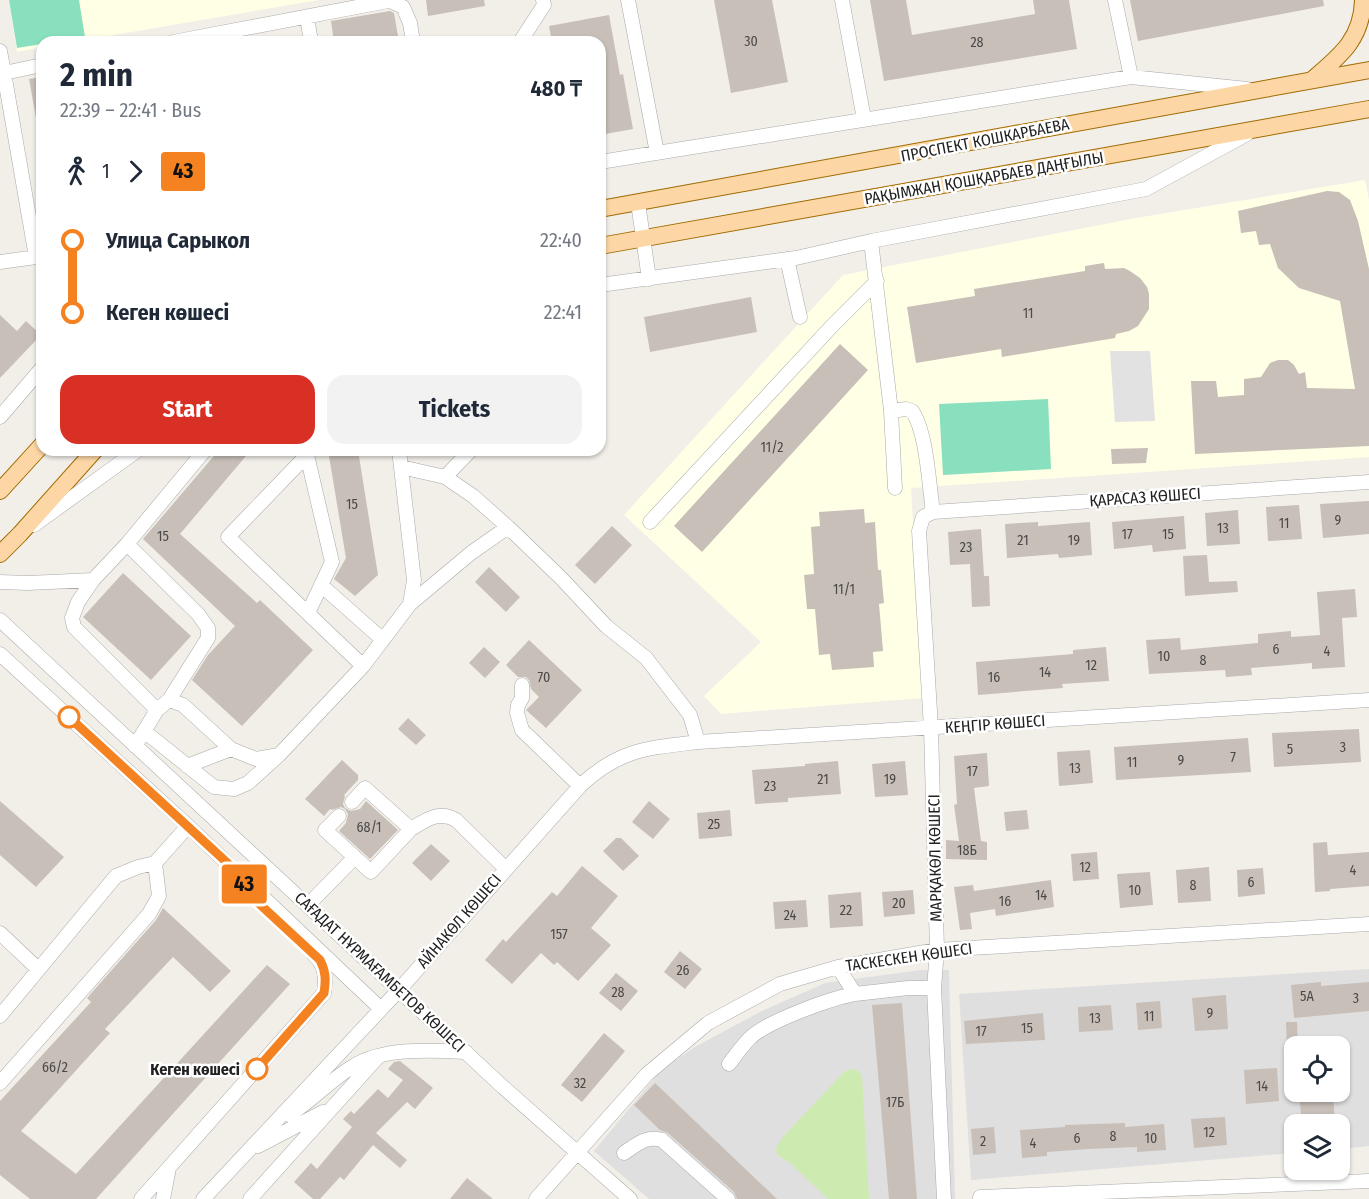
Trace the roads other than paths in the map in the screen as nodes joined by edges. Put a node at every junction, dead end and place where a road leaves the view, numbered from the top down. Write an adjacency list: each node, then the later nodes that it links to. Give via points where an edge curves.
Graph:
1 (543, 0): 11 (street, via 544,5)
2 (628, 0): 22 (street)
3 (842, 0): 20 (street)
4 (1115, 0): 16 (street)
5 (1363, 0): 17 (main road, via 1360,23 1351,41 1341,56)
6 (388, 1): 7 (street); 10 (street, via 403,7)
7 (307, 16): 8 (street); 9 (street)
8 (204, 36)
9 (309, 36)
10 (412, 36)
11 (524, 36)
12 (0, 51): 15 (street)
13 (36, 66): 15 (street)
14 (1369, 69): 17 (main road, ПРОСПЕКТ КОШКАРБАЕВА)
15 (4, 73): 27 (street)
16 (1131, 76): 18 (street); 20 (street)
17 (1312, 80): 18 (main road, ПРОСПЕКТ КОШКАРБАЕВА)
18 (1256, 90): 24 (main road, ПРОСПЕКТ КОШКАРБАЕВА)
19 (1369, 109): 21 (main road, РАҚЫМЖАН ҚОШҚАРБАЕВ ДАҢҒЫЛЫ)
20 (864, 119): 22 (street)
21 (1256, 129): 26 (main road, РАҚЫМЖАН ҚОШҚАРБАЕВ ДАҢҒЫЛЫ); 28 (street, via 1146,189)
22 (657, 153): 23 (street)
23 (606, 161)
24 (638, 203): 25 (main road, ПРОСПЕКТ КОШКАРБАЕВА); 26 (street)
25 (606, 208)
26 (643, 238): 29 (main road, РАҚЫМЖАН ҚОШҚАРБАЕВ ДАҢҒЫЛЫ); 33 (street)
27 (36, 241)
28 (871, 241): 31 (street); 34 (street)
29 (606, 245)
30 (36, 257): 32 (street)
31 (787, 259): 33 (street); 36 (street)
32 (0, 262)
33 (649, 279): 35 (street)
34 (877, 281): 38 (street); 54 (street)
35 (606, 284)
36 (800, 317)
37 (36, 375): 39 (street)
38 (891, 411): 51 (street); 53 (street, МАРҚАКӨЛ КӨШЕСІ, via 912,411 917,417)
39 (0, 417)
40 (36, 452): 52 (main road)
41 (89, 456): 56 (main road)
42 (130, 456): 56 (street)
43 (200, 456): 57 (street)
44 (306, 456): 63 (street, via 228,537)
45 (307, 456): 61 (street, via 332,562)
46 (400, 456): 48 (street)
47 (465, 456): 49 (street)
48 (401, 467): 49 (street); 62 (street, via 414,580)
49 (445, 477): 55 (street)
50 (1369, 482): 53 (street, ҚАРАСАЗ КӨШЕСІ)
51 (895, 488)
52 (0, 491)
53 (928, 515): 72 (street, МАРҚАКӨЛ КӨШЕСІ, via 919,531)
54 (650, 522)
55 (508, 527): 62 (street); 74 (street, via 606,626 646,657 690,716)
56 (21, 534): 58 (main road)
57 (127, 544): 59 (street); 69 (street, via 208,628 208,638)
58 (0, 554)
59 (93, 580): 60 (street); 71 (street, via 78,602 72,618 74,627)
60 (0, 582)
61 (321, 585): 63 (street); 65 (street)
62 (410, 604): 65 (street)
63 (308, 613): 67 (street)
64 (0, 620): 75 (street, САҒАДАТ НҰРМАҒАМБЕТОВ КӨШЕСІ)
65 (383, 640): 67 (street)
66 (0, 654): 83 (street, САҒАДАТ НҰРМАҒАМБЕТОВ КӨШЕСІ)
67 (363, 666): 77 (street)
68 (522, 685): 80 (street, via 517,713 522,730)
69 (169, 700): 71 (street); 76 (street, via 183,705)
70 (1369, 700): 72 (street, КЕҢГІР КӨШЕСІ)
71 (158, 710): 73 (street)
72 (931, 728): 74 (street, КЕҢГІР КӨШЕСІ); 92 (street, МАРҚАКӨЛ КӨШЕСІ)
73 (144, 731): 75 (street); 79 (street)
74 (699, 742): 78 (street, КЕҢГІР КӨШЕСІ)
75 (135, 746): 89 (street, САҒАДАТ НҰРМАҒАМБЕТОВ КӨШЕСІ)
76 (231, 749): 77 (street, via 256,759); 79 (street)
77 (279, 755): 79 (street, via 248,783 234,789 214,787)
78 (623, 756): 80 (street, АЙНАКӨЛ КӨШЕСІ, via 606,764)
79 (187, 766)
80 (580, 786): 87 (street, АЙНАКӨЛ КӨШЕСІ)
81 (352, 802): 84 (street, via 365,788)
82 (339, 816): 85 (street, via 325,830)
83 (188, 826): 86 (street); 88 (street, САҒАДАТ НҰРМАҒАМБЕТОВ КӨШЕСІ)
84 (411, 829): 85 (street, via 371,872); 87 (street, via 428,819 448,815)
85 (355, 857): 89 (street)
86 (155, 863): 94 (street, via 117,876); 103 (street, via 159,896 149,914)
87 (505, 868): 96 (street, АЙНАКӨЛ КӨШЕСІ)
88 (235, 870): 98 (street, САҒАДАТ НҰРМАҒАМБЕТОВ КӨШЕСІ); 109 (street, via 253,898 320,960 325,970 324,993)
89 (308, 905): 96 (street, САҒАДАТ НҰРМАҒАМБЕТОВ КӨШЕСІ)
90 (1369, 924): 92 (street, ТАСКЕСКЕН КӨШЕСІ)
91 (0, 933): 94 (street)
92 (937, 950): 93 (street, ТАСКЕСКЕН КӨШЕСІ); 95 (street, МАРҚАКӨЛ КӨШЕСІ)
93 (838, 967): 97 (street); 107 (street, ТАСКЕСКЕН КӨШЕСІ, via 780,984 708,1023 646,1074)
94 (38, 969): 99 (street)
95 (934, 988): 97 (street); 119 (street, МАРҚАКӨЛ КӨШЕСІ)
96 (399, 990): 98 (street, АЙНАКӨЛ КӨШЕСІ); 100 (street, САҒАДАТ НҰРМАҒАМБЕТОВ КӨШЕСІ)
97 (855, 994): 102 (street, via 838,997 767,1027 750,1038)
98 (381, 1009): 105 (street, АЙНАКӨЛ КӨШЕСІ)
99 (0, 1016)
100 (466, 1052): 101 (street, via 408,1051); 107 (street, САҒАДАТ НҰРМАҒАМБЕТОВ КӨШЕСІ)
101 (380, 1056): 104 (street); 105 (street, via 352,1066 306,1105)
102 (729, 1064)
103 (0, 1083)
104 (332, 1107): 106 (street); 115 (street)
105 (274, 1124): 106 (street, АЙНАКӨЛ КӨШЕСІ)
106 (246, 1152): 114 (street, АЙНАКӨЛ КӨШЕСІ)
107 (578, 1152): 116 (street, ТАСКЕСКЕН КӨШЕСІ); 117 (street, САҒАДАТ НҰРМАҒАМБЕТОВ КӨШЕСІ)
108 (624, 1153): 118 (street, via 645,1140 662,1140)
109 (170, 1166): 112 (street); 113 (street)
110 (1369, 1181): 111 (street)
111 (980, 1197)
112 (141, 1199)
113 (163, 1199)
114 (203, 1199)
115 (250, 1199)
116 (536, 1199)
117 (630, 1199)
118 (727, 1199)
119 (944, 1199)

